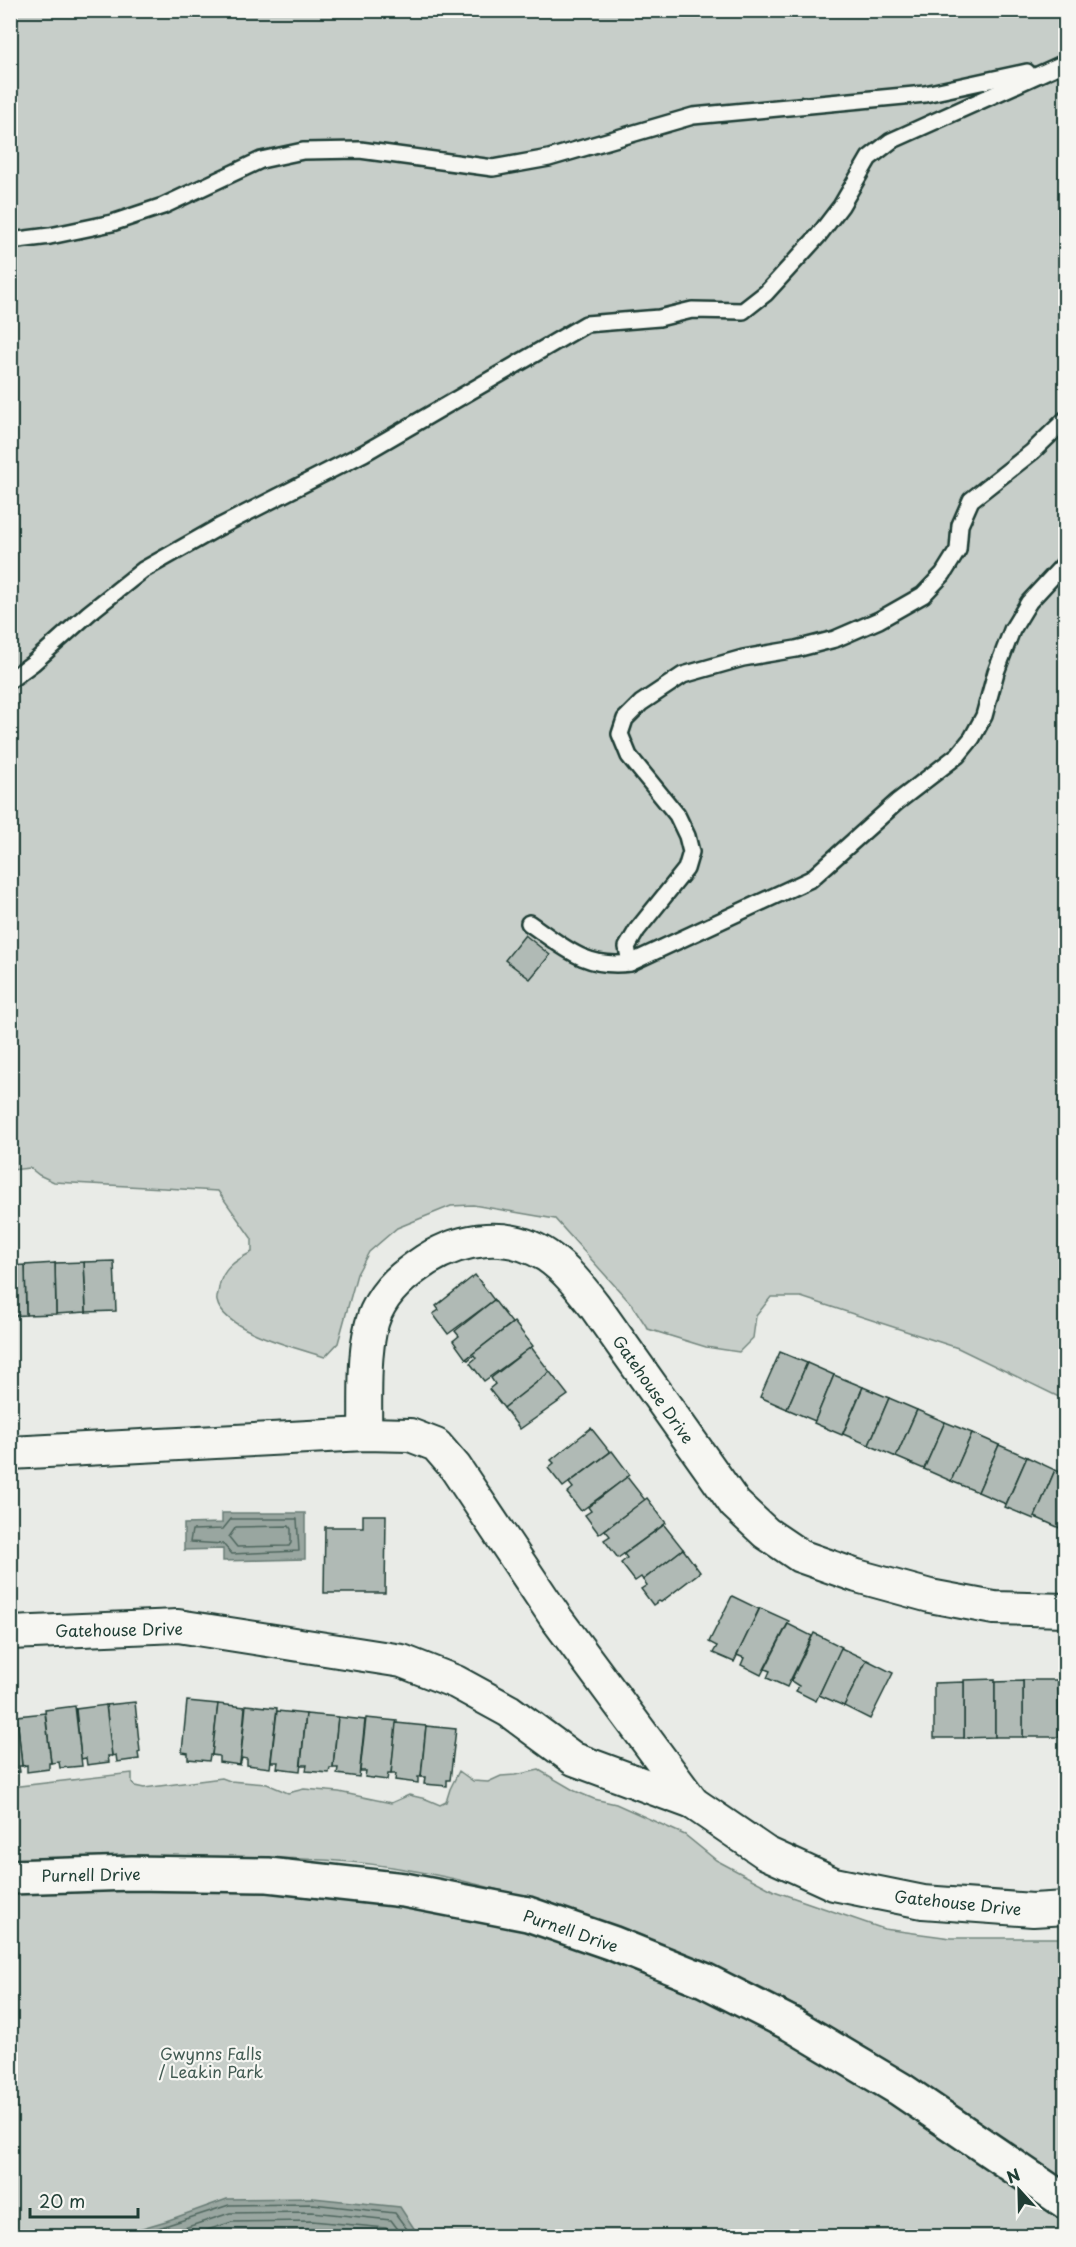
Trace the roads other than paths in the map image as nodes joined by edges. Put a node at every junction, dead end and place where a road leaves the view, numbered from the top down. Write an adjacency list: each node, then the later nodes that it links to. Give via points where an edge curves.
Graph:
1 (1064, 64): 2 (lane, via 925,94 693,116 549,158 493,168 360,150 303,151 261,160 163,206 112,223); 5 (lane, via 891,141 869,158 818,236 766,293 744,311 692,310 659,318 586,324 364,453 143,570)
2 (10, 241)
3 (1065, 419): 7 (lane, via 1032,452 971,500 960,525 958,550 943,574 923,594 879,620 835,639 682,675 641,702 625,719 620,734 629,756 677,815 691,852 687,869 627,947)
4 (1065, 562): 7 (lane, via 1029,602 1012,630 984,716 958,754 811,879)
5 (10, 680)
6 (529, 922): 7 (lane, via 569,951 592,961 610,966)
7 (630, 963)
8 (365, 1434): 9 (street, Gatehouse Drive); 10 (street, Gatehouse Drive, via 367,1350 375,1313 391,1286 438,1253 459,1244 488,1239 518,1242 546,1256 571,1276 735,1504 766,1533 800,1556 930,1596 994,1608); 12 (street, Gatehouse Drive, via 410,1435 436,1445 455,1467 556,1618)
9 (10, 1453)
10 (1065, 1610)
11 (10, 1633): 12 (street, Gatehouse Drive, via 178,1626 402,1660 456,1682 509,1711 574,1759)
12 (693, 1803): 14 (street, Gatehouse Drive, via 766,1853 834,1884 923,1902 1033,1910)
13 (10, 1876): 15 (street, Purnell Drive, via 268,1875 404,1890 528,1914 704,1980 791,2024 900,2089)
14 (1065, 1908)
15 (1065, 2202)

